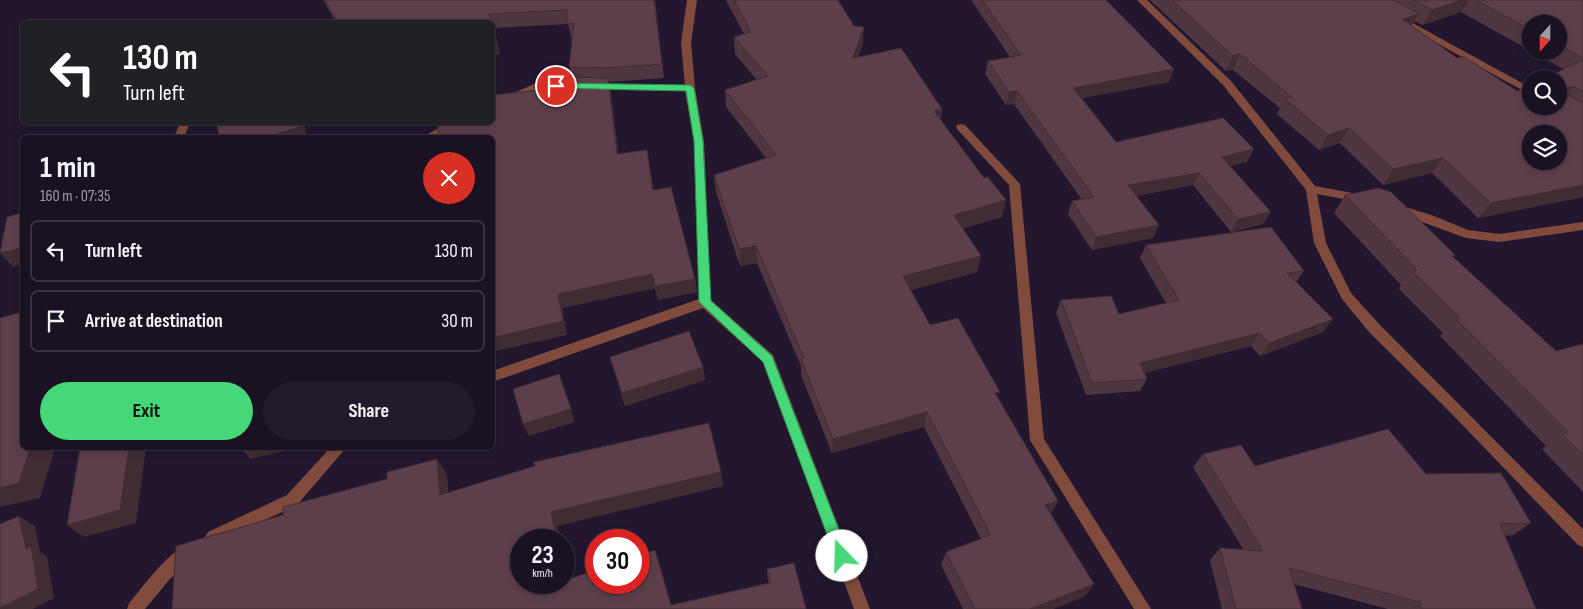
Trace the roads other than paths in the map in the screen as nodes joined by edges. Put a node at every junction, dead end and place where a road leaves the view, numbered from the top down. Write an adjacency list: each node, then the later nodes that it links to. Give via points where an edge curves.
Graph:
1 (692, 0): 5 (street, via 686,44)
2 (1142, 0): 10 (street, via 1227,83)
3 (1392, 14): 4 (street)
4 (1522, 87)
5 (690, 88): 6 (street, via 536,86); 12 (street, via 699,141)
6 (495, 105)
7 (452, 125): 9 (street)
8 (961, 127): 18 (street, via 1014,184 1037,440)
9 (432, 135)
10 (1311, 189): 11 (street, via 1356,196 1466,234 1499,238); 15 (street, via 1320,243 1346,296)
11 (1583, 226)
12 (705, 302): 13 (street); 17 (street, via 768,359)
13 (495, 376)
14 (337, 450): 16 (street, via 292,500 197,543 164,574)
15 (1583, 540)
16 (135, 609)
17 (862, 609)
18 (1143, 609)

